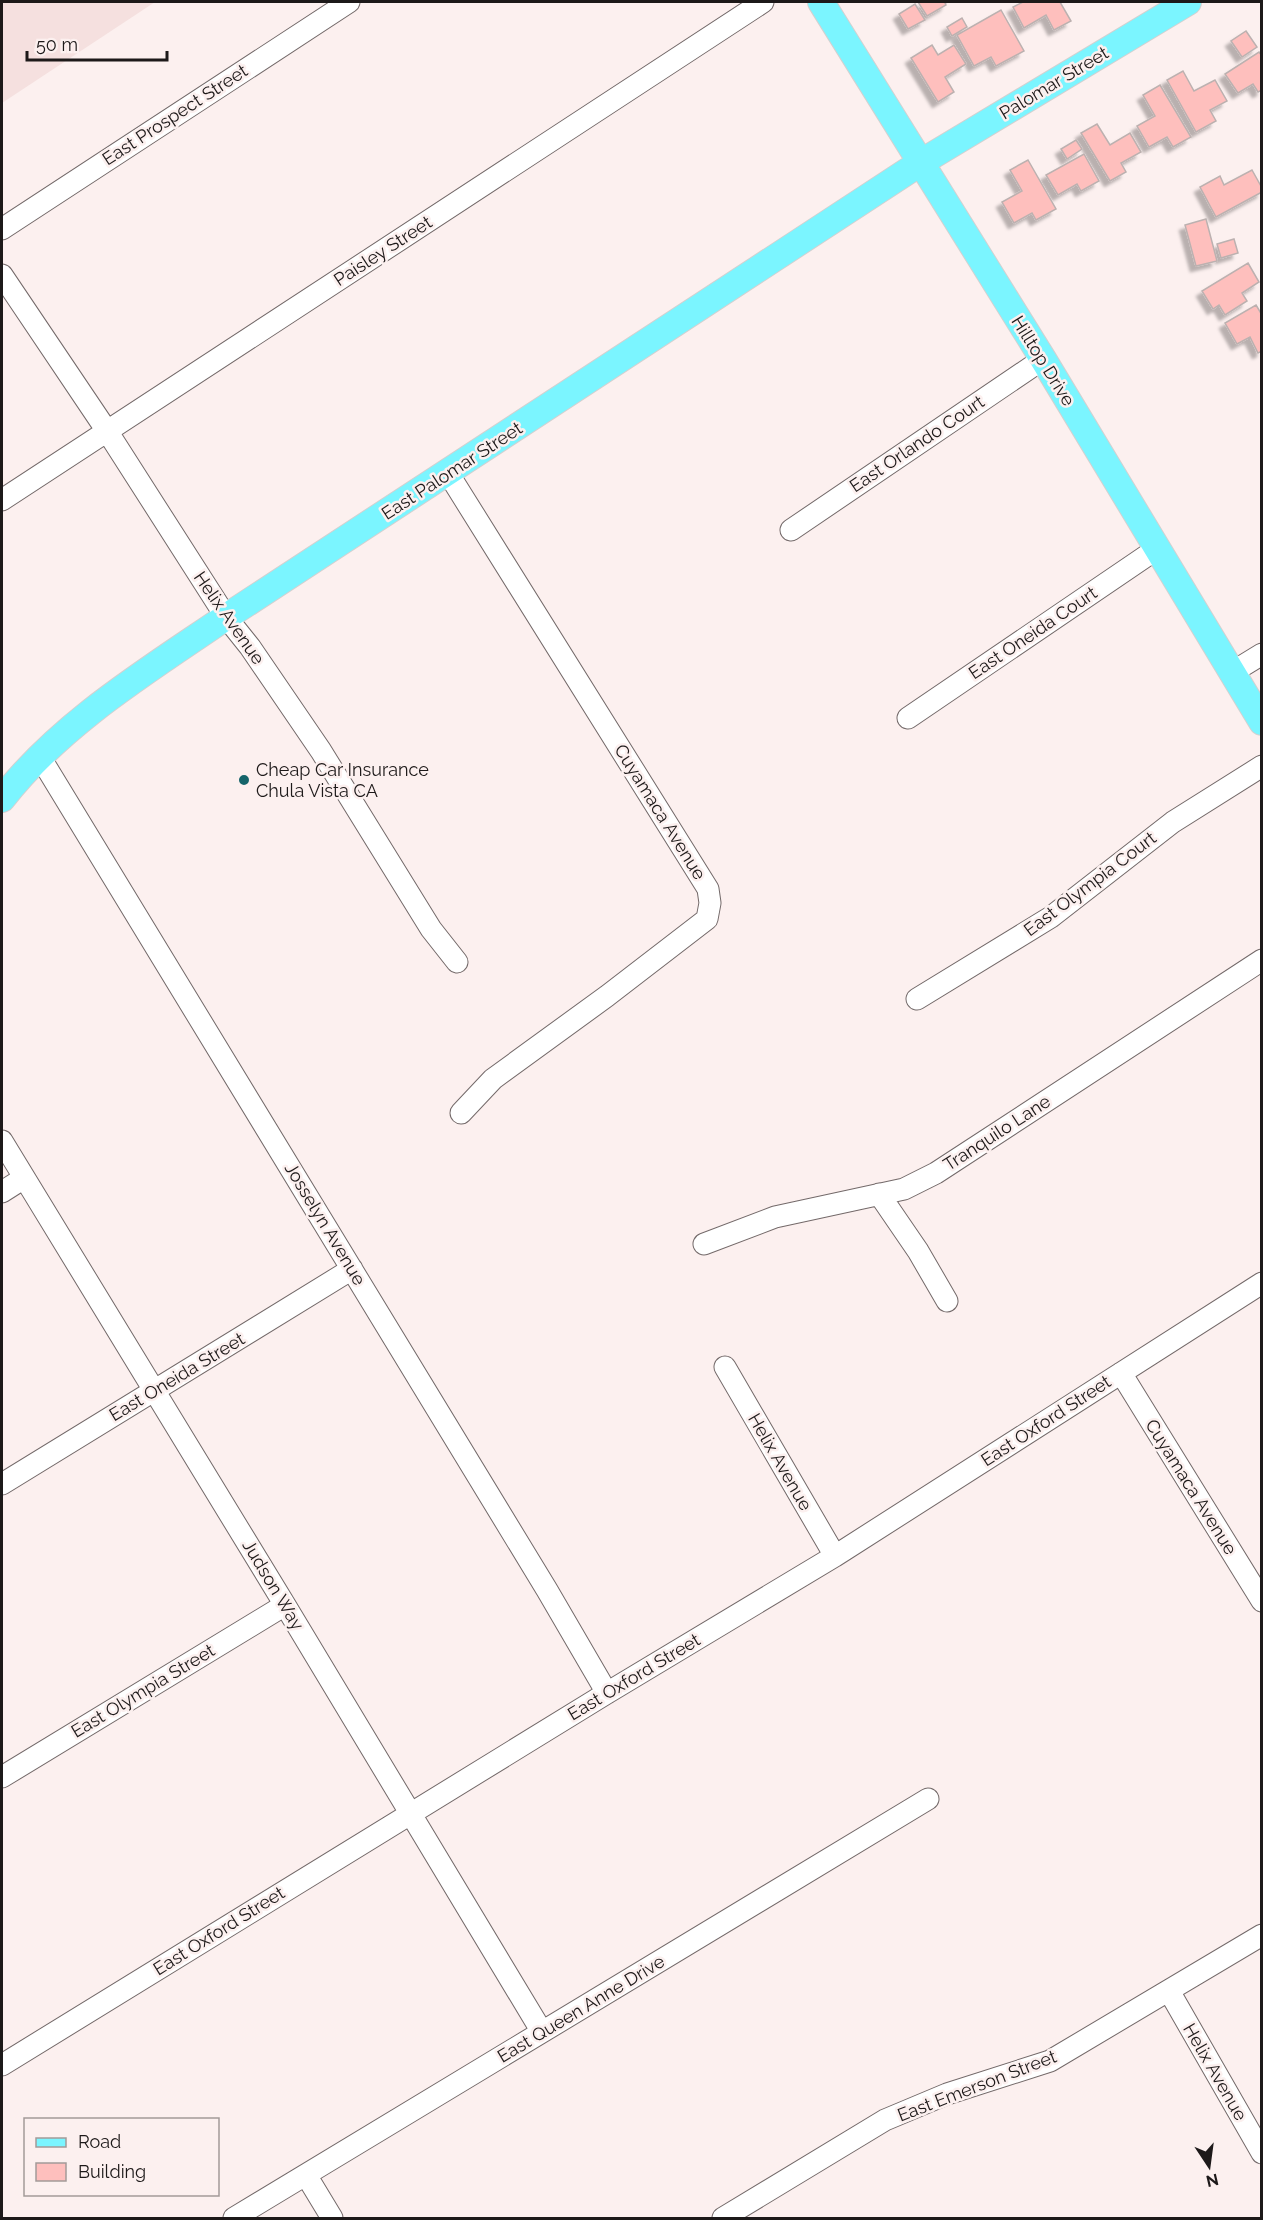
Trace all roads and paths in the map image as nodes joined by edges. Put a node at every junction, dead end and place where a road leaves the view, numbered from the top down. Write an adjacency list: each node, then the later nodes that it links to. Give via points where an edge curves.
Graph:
1 (349, 2): 6 (street, East Prospect Street)
2 (763, 2): 9 (street, Paisley Street)
3 (821, 2): 5 (main road, Hilltop Drive)
4 (1188, 2): 5 (main road, Palomar Street)
5 (920, 163): 8 (main road, Hilltop Drive); 10 (main road, East Palomar Street)
6 (2, 229)
7 (2, 275): 9 (street, Helix Avenue)
8 (1042, 359): 12 (street, East Orlando Court); 13 (main road, Hilltop Drive)
9 (107, 431): 11 (street, Paisley Street); 14 (street, Helix Avenue)
10 (448, 474): 14 (main road, East Palomar Street); 25 (street, Cuyamaca Avenue, via 708,889 710,903 707,919 493,1079)
11 (2, 500)
12 (791, 530)
13 (1158, 549): 16 (main road, Hilltop Drive); 17 (street, East Oneida Court)
14 (226, 618): 19 (main road, East Palomar Street, via 127,685 75,724); 23 (street, Helix Avenue, via 321,751 420,912)
15 (1262, 654): 16 (street)
16 (1231, 673): 18 (main road, Hilltop Drive)
17 (909, 718)
18 (1262, 722)
19 (40, 757): 21 (main road, East Palomar Street, via 24,770); 31 (street, Josselyn Avenue)
20 (1262, 766): 24 (street, East Olympia Court, via 1173,822 1051,917)
21 (2, 799)
22 (1262, 960): 29 (street, Tranquilo Lane, via 936,1173 904,1189)
23 (457, 962)
24 (917, 999)
25 (460, 1113)
26 (2, 1141): 27 (street, Judson Way)
27 (24, 1178): 28 (street); 36 (street, Judson Way)
28 (2, 1192)
29 (879, 1194): 30 (street, Tranquilo Lane, via 775,1217); 33 (street)
30 (704, 1244)
31 (352, 1269): 36 (street, East Oneida Street); 41 (street, Josselyn Avenue)
32 (1262, 1284): 35 (street, East Oxford Street)
33 (947, 1301)
34 (725, 1367): 38 (street, Helix Avenue)
35 (1121, 1373): 38 (street, East Oxford Street); 39 (street, Cuyamaca Avenue)
36 (155, 1390): 37 (street, East Oneida Street); 40 (street, Judson Way)
37 (2, 1484)
38 (835, 1556): 41 (street, East Oxford Street)
39 (1262, 1601)
40 (285, 1605): 42 (street, East Olympia Street); 44 (street, Judson Way)
41 (607, 1693): 44 (street, East Oxford Street)
42 (2, 1777)
43 (928, 1799): 47 (street, East Queen Anne Drive)
44 (411, 1814): 47 (street, Judson Way); 48 (street, East Oxford Street)
45 (1262, 1935): 46 (street, East Emerson Street)
46 (1169, 1991): 49 (street, Helix Avenue); 53 (street, East Emerson Street, via 1050,2061 947,2094 885,2120)
47 (542, 2032): 50 (street, East Queen Anne Drive)
48 (2, 2065)
49 (1262, 2153)
50 (306, 2175): 51 (street, East Queen Anne Drive); 52 (street)
51 (234, 2218)
52 (332, 2218)
53 (723, 2218)

